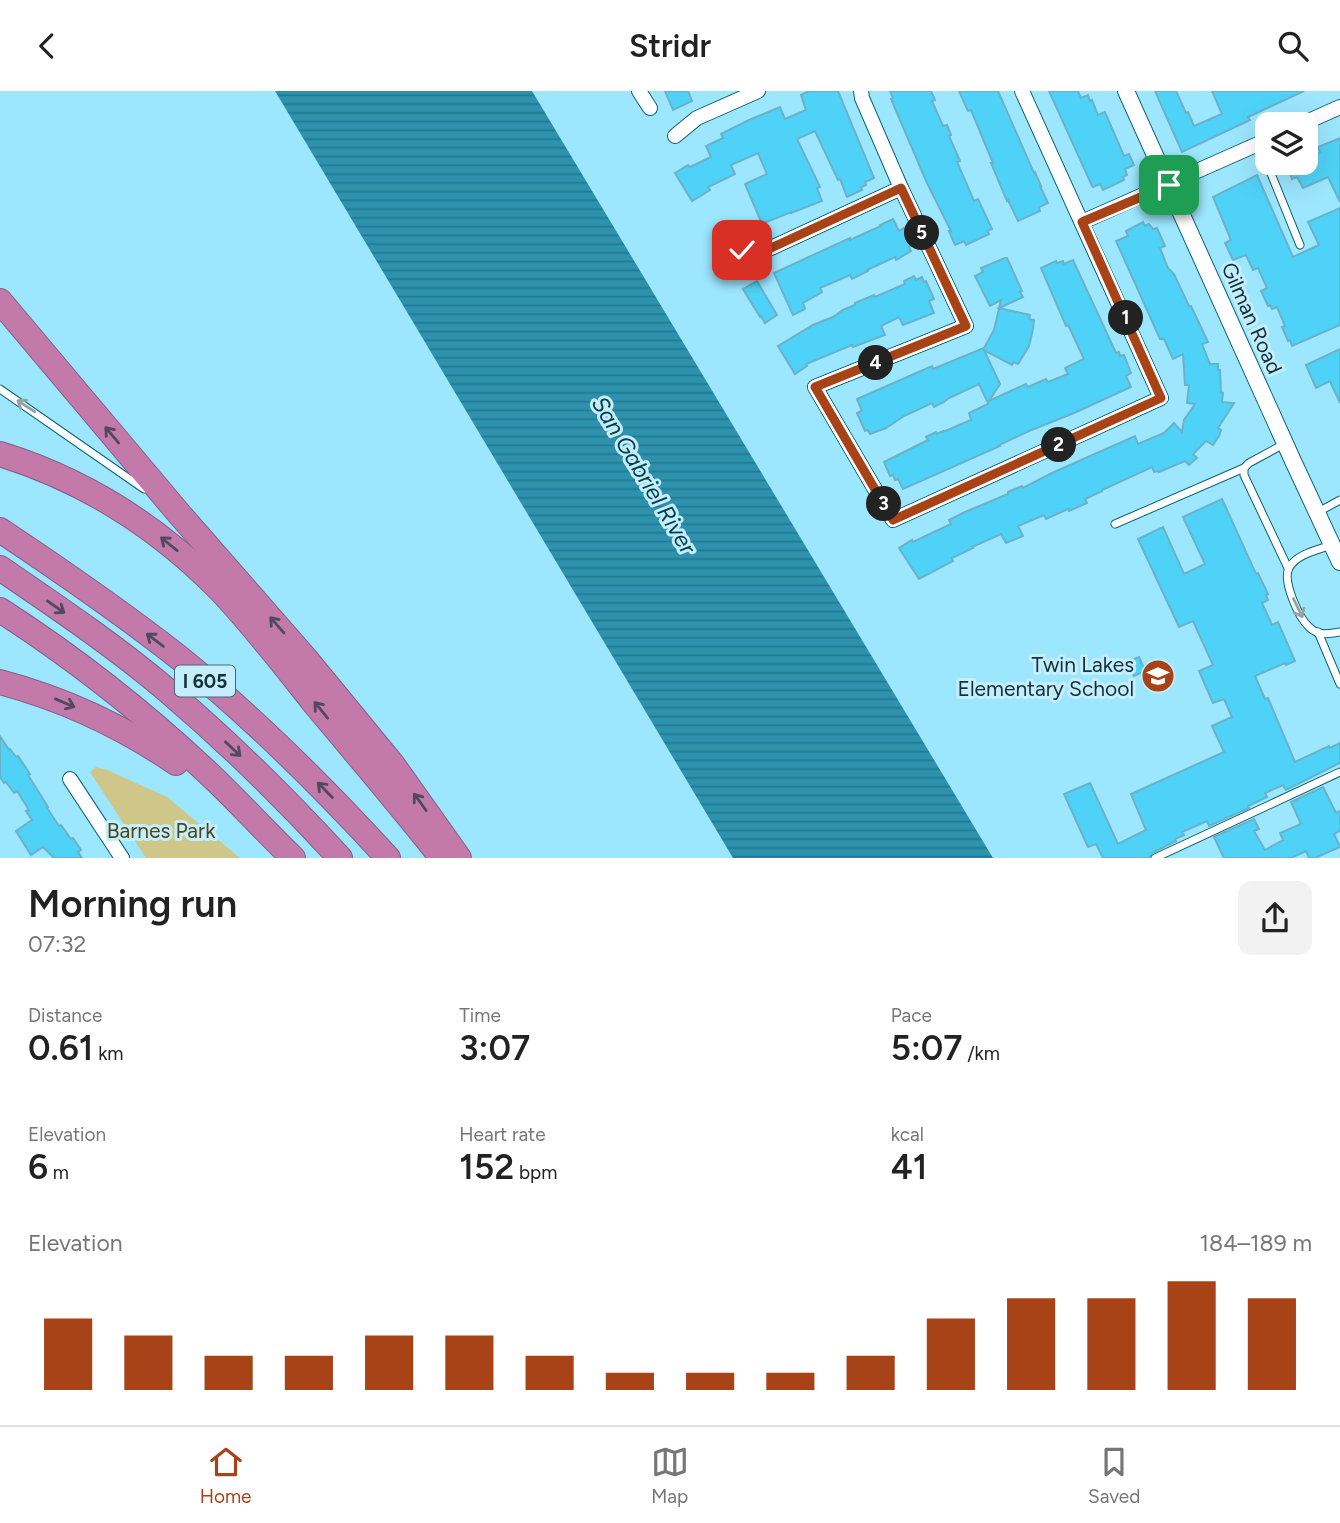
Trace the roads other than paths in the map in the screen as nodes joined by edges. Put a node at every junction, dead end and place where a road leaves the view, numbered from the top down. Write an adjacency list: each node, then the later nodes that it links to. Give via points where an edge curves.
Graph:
1 (639, 91): 7 (street)
2 (758, 91): 9 (street, via 697,118)
3 (861, 91): 13 (street)
4 (1022, 91): 14 (street)
5 (1126, 91): 12 (street, Gilman Road)
6 (1340, 107): 8 (street)
7 (650, 108)
8 (1318, 117)
9 (675, 135)
10 (1255, 146): 12 (street)
11 (1275, 175): 15 (lane)
12 (1169, 185): 14 (street); 19 (street, Gilman Road)
13 (901, 188): 14 (street, via 966,326 815,387 893,520 1161,398); 16 (street, via 771,248)
14 (1082, 222)
15 (1300, 245)
16 (742, 250)
17 (0, 301): 24 (highway, one-way to 17)
18 (0, 389): 24 (lane, one-way to 18)
19 (1285, 444): 21 (lane); 23 (street, Gilman Road)
20 (0, 454): 43 (highway, one-way to 20, via 259,635 174,547 82,487)
21 (1244, 468): 25 (lane); 30 (lane)
22 (1340, 500): 23 (lane)
23 (1317, 512): 27 (street, Gilman Road)
24 (181, 516): 44 (highway, one-way to 24, via 393,765)
25 (1115, 524)
26 (0, 530): 42 (highway, I 605, one-way to 26, via 256,724 177,657)
27 (1332, 545): 28 (street, Gilman Road); 30 (lane)
28 (1340, 562)
29 (0, 568): 41 (highway, I 605, one-way to 41, via 166,690 236,751)
30 (1288, 568): 32 (lane, one-way to 32, via 1286,581 1297,609 1308,627)
31 (0, 610): 38 (highway, via 135,710 206,771)
32 (1318, 632): 33 (lane); 35 (lane)
33 (1340, 632)
34 (0, 682): 38 (highway, one-way to 38, via 52,697 144,741)
35 (1340, 684)
36 (1340, 772): 45 (lane)
37 (70, 779): 39 (street)
38 (258, 824): 40 (highway)
39 (122, 858)
40 (293, 858)
41 (340, 858)
42 (388, 858)
43 (441, 858)
44 (458, 858)
45 (1155, 858)

